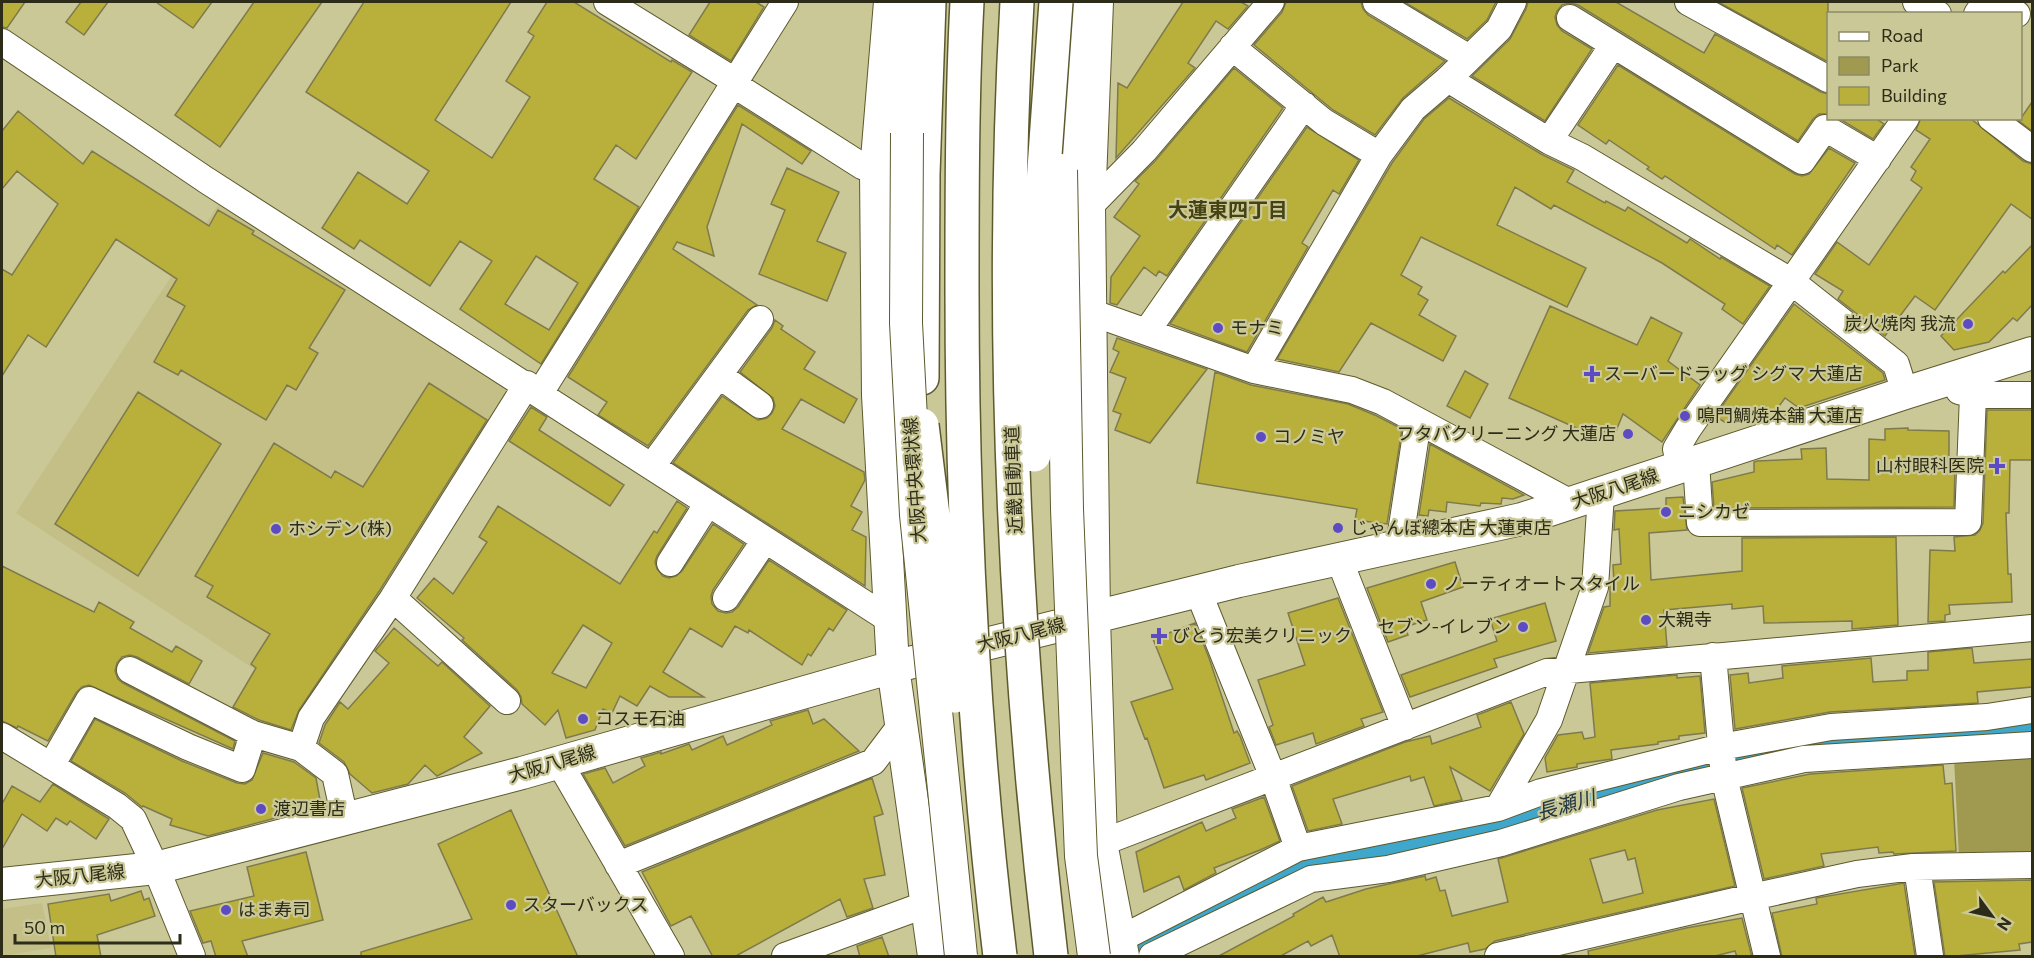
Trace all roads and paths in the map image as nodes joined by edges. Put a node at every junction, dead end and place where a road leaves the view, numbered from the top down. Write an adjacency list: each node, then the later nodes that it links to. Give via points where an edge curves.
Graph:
1 (607, 2): 26 (street)
2 (785, 2): 26 (street)
3 (890, 2): 34 (main road)
4 (911, 2): 100 (main road, 大阪中央環状線, bridge, via 906,323 915,514)
5 (929, 2): 87 (highway, bridge, via 923,174 922,425 955,694)
6 (967, 2): 87 (highway, bridge, via 962,392 969,606)
7 (1017, 2): 69 (highway, 近畿自動車道, bridge, via 1011,382)
8 (1056, 2): 69 (highway, bridge, via 1043,183)
9 (1072, 2): 103 (main road, bridge, via 1061,170 1066,509 1081,856)
10 (1097, 2): 35 (main road)
11 (1269, 2): 22 (street)
12 (1376, 2): 23 (street)
13 (1513, 2): 23 (street, via 1499,29)
14 (1688, 2): 24 (street)
15 (1916, 2): 17 (street)
16 (2000, 2): 18 (street)
17 (1934, 12)
18 (2014, 12)
19 (1570, 18): 21 (street)
20 (2, 42): 45 (street, via 206,180)
21 (1613, 45): 30 (street); 33 (street, via 1802,161 1825,128)
22 (1233, 47): 27 (street); 35 (street, via 1144,151)
23 (1469, 58): 25 (street)
24 (1827, 78)
25 (1448, 79): 30 (street); 32 (street, via 1413,109)
26 (734, 82): 34 (street, via 862,166); 45 (street)
27 (1304, 105): 32 (street, via 1324,122); 39 (street)
28 (1902, 120): 33 (street)
29 (1994, 120): 31 (street)
30 (1549, 141): 36 (street)
31 (2032, 149)
32 (1379, 155): 41 (street)
33 (1878, 159): 36 (street)
34 (876, 171): 63 (main road, via 878,395)
35 (1089, 207): 37 (main road)
36 (1792, 282): 44 (street, via 1896,364); 50 (street, via 1676,448)
37 (1090, 312): 39 (street); 62 (main road)
38 (760, 319): 42 (street)
39 (1147, 331): 41 (street)
40 (2032, 353): 43 (main road, 大阪八尾線)
41 (1254, 370): 49 (street, via 1352,390)
42 (719, 375): 48 (street); 51 (street)
43 (1935, 384): 44 (main road, 大阪八尾線); 46 (street)
44 (1905, 393): 50 (main road, 大阪八尾線)
45 (541, 394): 51 (street); 60 (street)
46 (1973, 395): 47 (street); 50 (street, via 1968,522 1700,524)
47 (2032, 395)
48 (760, 405)
49 (1418, 421): 54 (street); 56 (street)
50 (1688, 465): 52 (main road, 大阪八尾線)
51 (652, 466): 53 (street)
52 (1600, 494): 54 (main road, 大阪八尾線); 68 (street, via 1595,587)
53 (708, 503): 55 (street); 58 (street)
54 (1571, 503): 56 (main road, 大阪八尾線, via 1522,519)
55 (765, 540): 61 (street); 63 (street)
56 (1399, 546): 57 (main road, 大阪八尾線)
57 (1339, 559): 59 (main road, 大阪八尾線); 73 (street)
58 (670, 563)
59 (1198, 591): 62 (main road, 大阪八尾線); 81 (street)
60 (393, 598): 70 (street); 78 (street, via 311,718)
61 (726, 598)
62 (1094, 618): 66 (main road, 大阪八尾線); 85 (main road)
63 (890, 620): 66 (main road)
64 (2032, 628): 65 (street)
65 (1713, 656): 68 (street); 77 (street)
66 (893, 667): 72 (main road); 79 (main road, 大阪八尾線)
67 (130, 670): 74 (street)
68 (1565, 671): 73 (street, via 1547,672); 83 (street, via 1549,720)
69 (1026, 690): 102 (highway, 近畿自動車道, bridge)
70 (507, 701)
71 (2032, 710): 77 (street, via 1987,717 1831,727)
72 (901, 725): 88 (street, via 873,762); 94 (main road)
73 (1405, 727): 81 (street)
74 (253, 734): 78 (street); 80 (street, via 242,769 89,700)
75 (2, 736): 80 (street)
76 (2032, 746): 82 (street, via 1804,759)
77 (1721, 747): 82 (street); 83 (street, via 1541,792)
78 (302, 748): 84 (street, via 335,774)
79 (559, 762): 84 (main road, 大阪八尾線); 88 (street)
80 (51, 766): 91 (street, via 133,819)
81 (1272, 777): 85 (street); 86 (street)
82 (1724, 777): 93 (street); 104 (street, via 1678,786 1501,843 1388,869 1311,879)
83 (1498, 808): 86 (street)
84 (345, 819): 91 (main road, 大阪八尾線)
85 (1101, 843): 95 (main road)
86 (1298, 848): 95 (street)
87 (988, 860): 101 (highway, bridge)
88 (618, 865): 97 (street)
89 (2032, 865): 90 (street)
90 (1917, 867): 93 (street, via 1857,874); 107 (street)
91 (156, 868): 92 (main road, 大阪八尾線); 96 (street)
92 (2, 884)
93 (1752, 897): 105 (street); 106 (street)
94 (927, 904): 98 (street); 99 (main road)
95 (1122, 948)
96 (192, 957)
97 (671, 957)
98 (785, 957)
99 (934, 957)
100 (961, 957)
101 (1000, 957)
102 (1051, 957)
103 (1094, 957)
104 (1152, 957)
105 (1498, 957)
106 (1767, 957)
107 (1930, 957)

